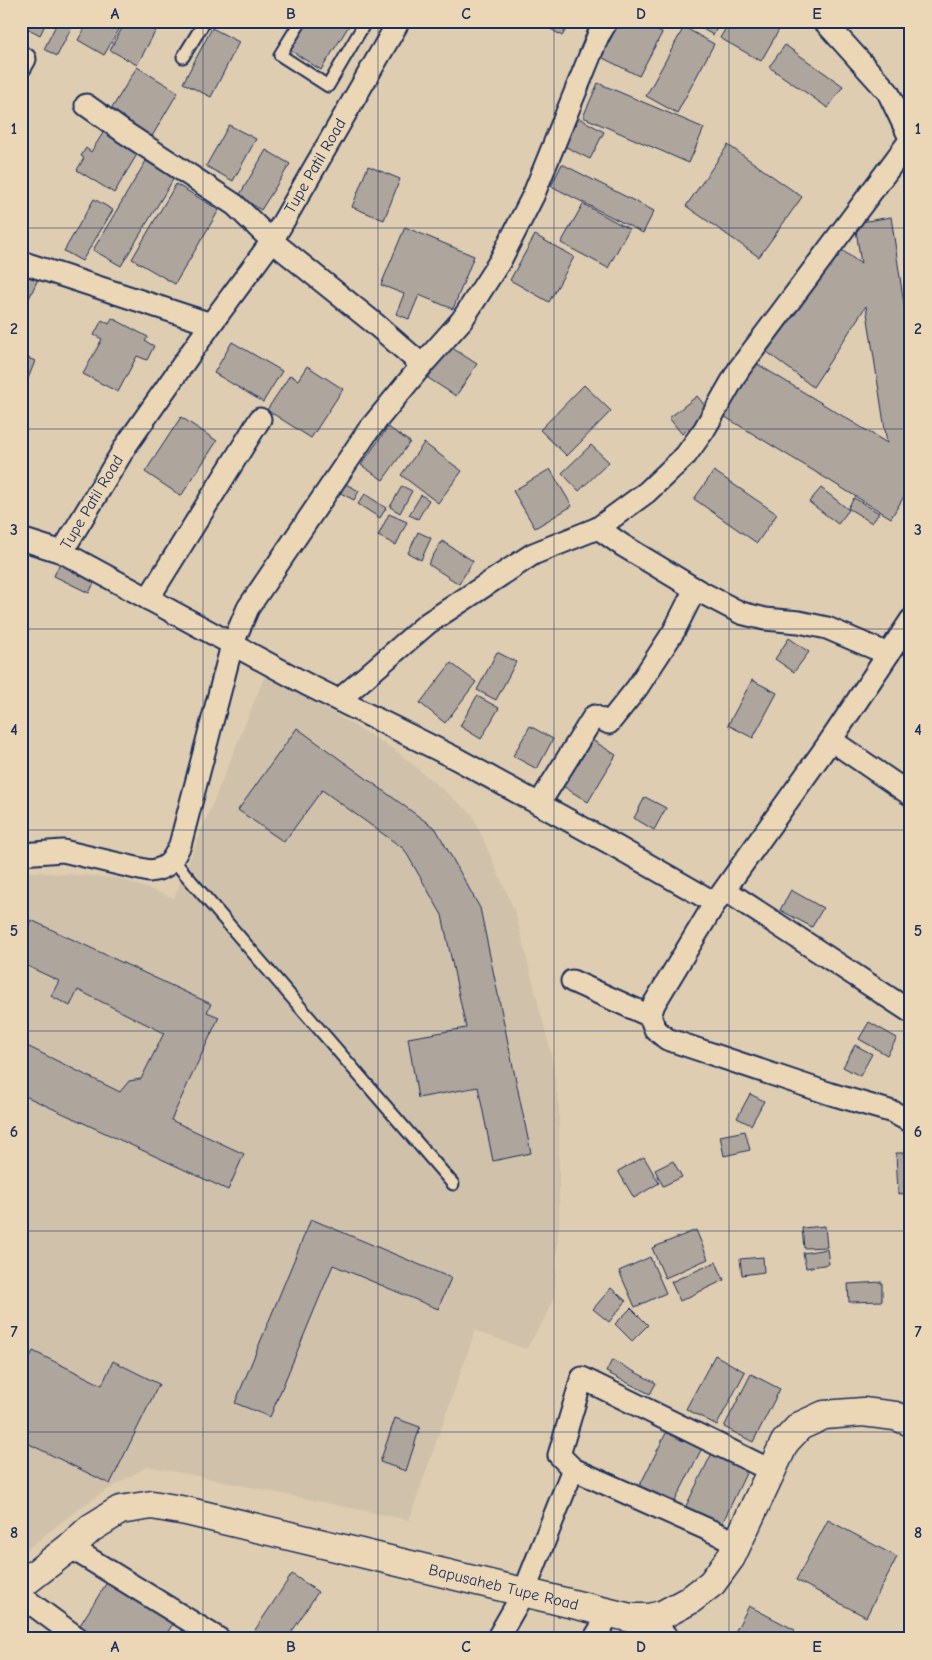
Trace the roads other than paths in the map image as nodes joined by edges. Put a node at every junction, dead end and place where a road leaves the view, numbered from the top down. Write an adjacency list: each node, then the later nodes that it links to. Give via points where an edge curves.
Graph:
1 (205, 21): 8 (lane)
2 (301, 21): 3 (lane, via 280,55 328,86)
3 (366, 21)
4 (399, 21): 12 (street, Tupe Patil Road)
5 (607, 21): 15 (street, via 532,196 500,261 462,320)
6 (824, 21): 11 (street, via 888,92)
7 (21, 57): 9 (street, via 25,59)
8 (184, 57)
9 (21, 66)
10 (86, 105): 12 (street, via 235,204)
11 (911, 139): 17 (street, via 739,369 686,455 646,492)
12 (272, 241): 14 (street, Tupe Patil Road); 15 (street)
13 (21, 262): 14 (street)
14 (210, 324): 19 (street, Tupe Patil Road, via 127,444)
15 (422, 365): 23 (street, via 368,431 248,608)
16 (260, 419): 21 (street)
17 (598, 528): 20 (street); 25 (street, via 533,554 428,623)
18 (21, 540): 19 (street)
19 (62, 552): 21 (street, Tupe Patil Road)
20 (694, 589): 24 (street, via 741,613 827,628); 28 (street, via 674,631 637,688 609,723 594,716)
21 (148, 599): 23 (street, Tupe Patil Road)
22 (911, 620): 24 (street)
23 (232, 645): 25 (street, Tupe Patil Road); 30 (street, via 180,845)
24 (888, 654): 26 (street)
25 (339, 700): 28 (street, Tupe Patil Road)
26 (831, 740): 27 (street); 31 (street)
27 (911, 795)
28 (539, 804): 31 (street, Tupe Patil Road)
29 (21, 854): 30 (street, via 63,851 149,871 161,870)
30 (173, 860): 36 (lane)
31 (720, 896): 33 (street, Tupe Patil Road); 34 (street, via 654,1004)
32 (572, 981): 34 (street)
33 (911, 1012)
34 (650, 1016): 35 (street, via 655,1029 667,1039 893,1112)
35 (911, 1122)
36 (453, 1184)
37 (911, 1422): 39 (street, Bapusaheb Tupe Road, via 895,1416 863,1412 824,1415 800,1426 785,1442)
38 (573, 1469): 39 (street, via 559,1454 582,1378); 40 (street); 43 (street)
39 (772, 1471): 40 (street, Bapusaheb Tupe Road)
40 (738, 1543): 46 (street, Bapusaheb Tupe Road, via 732,1557 712,1583 690,1600)
41 (70, 1547): 42 (street, Bapusaheb Tupe Road); 43 (street, Bapusaheb Tupe Road, via 91,1528 120,1510 152,1505); 48 (street)
42 (21, 1585)
43 (524, 1592): 45 (street, Bapusaheb Tupe Road); 49 (street)
44 (21, 1596): 47 (street)
45 (610, 1614): 46 (street, Bapusaheb Tupe Road); 50 (street)
46 (649, 1618): 51 (street)
47 (79, 1639)
48 (219, 1639)
49 (497, 1639)
50 (594, 1639)
51 (669, 1639)

